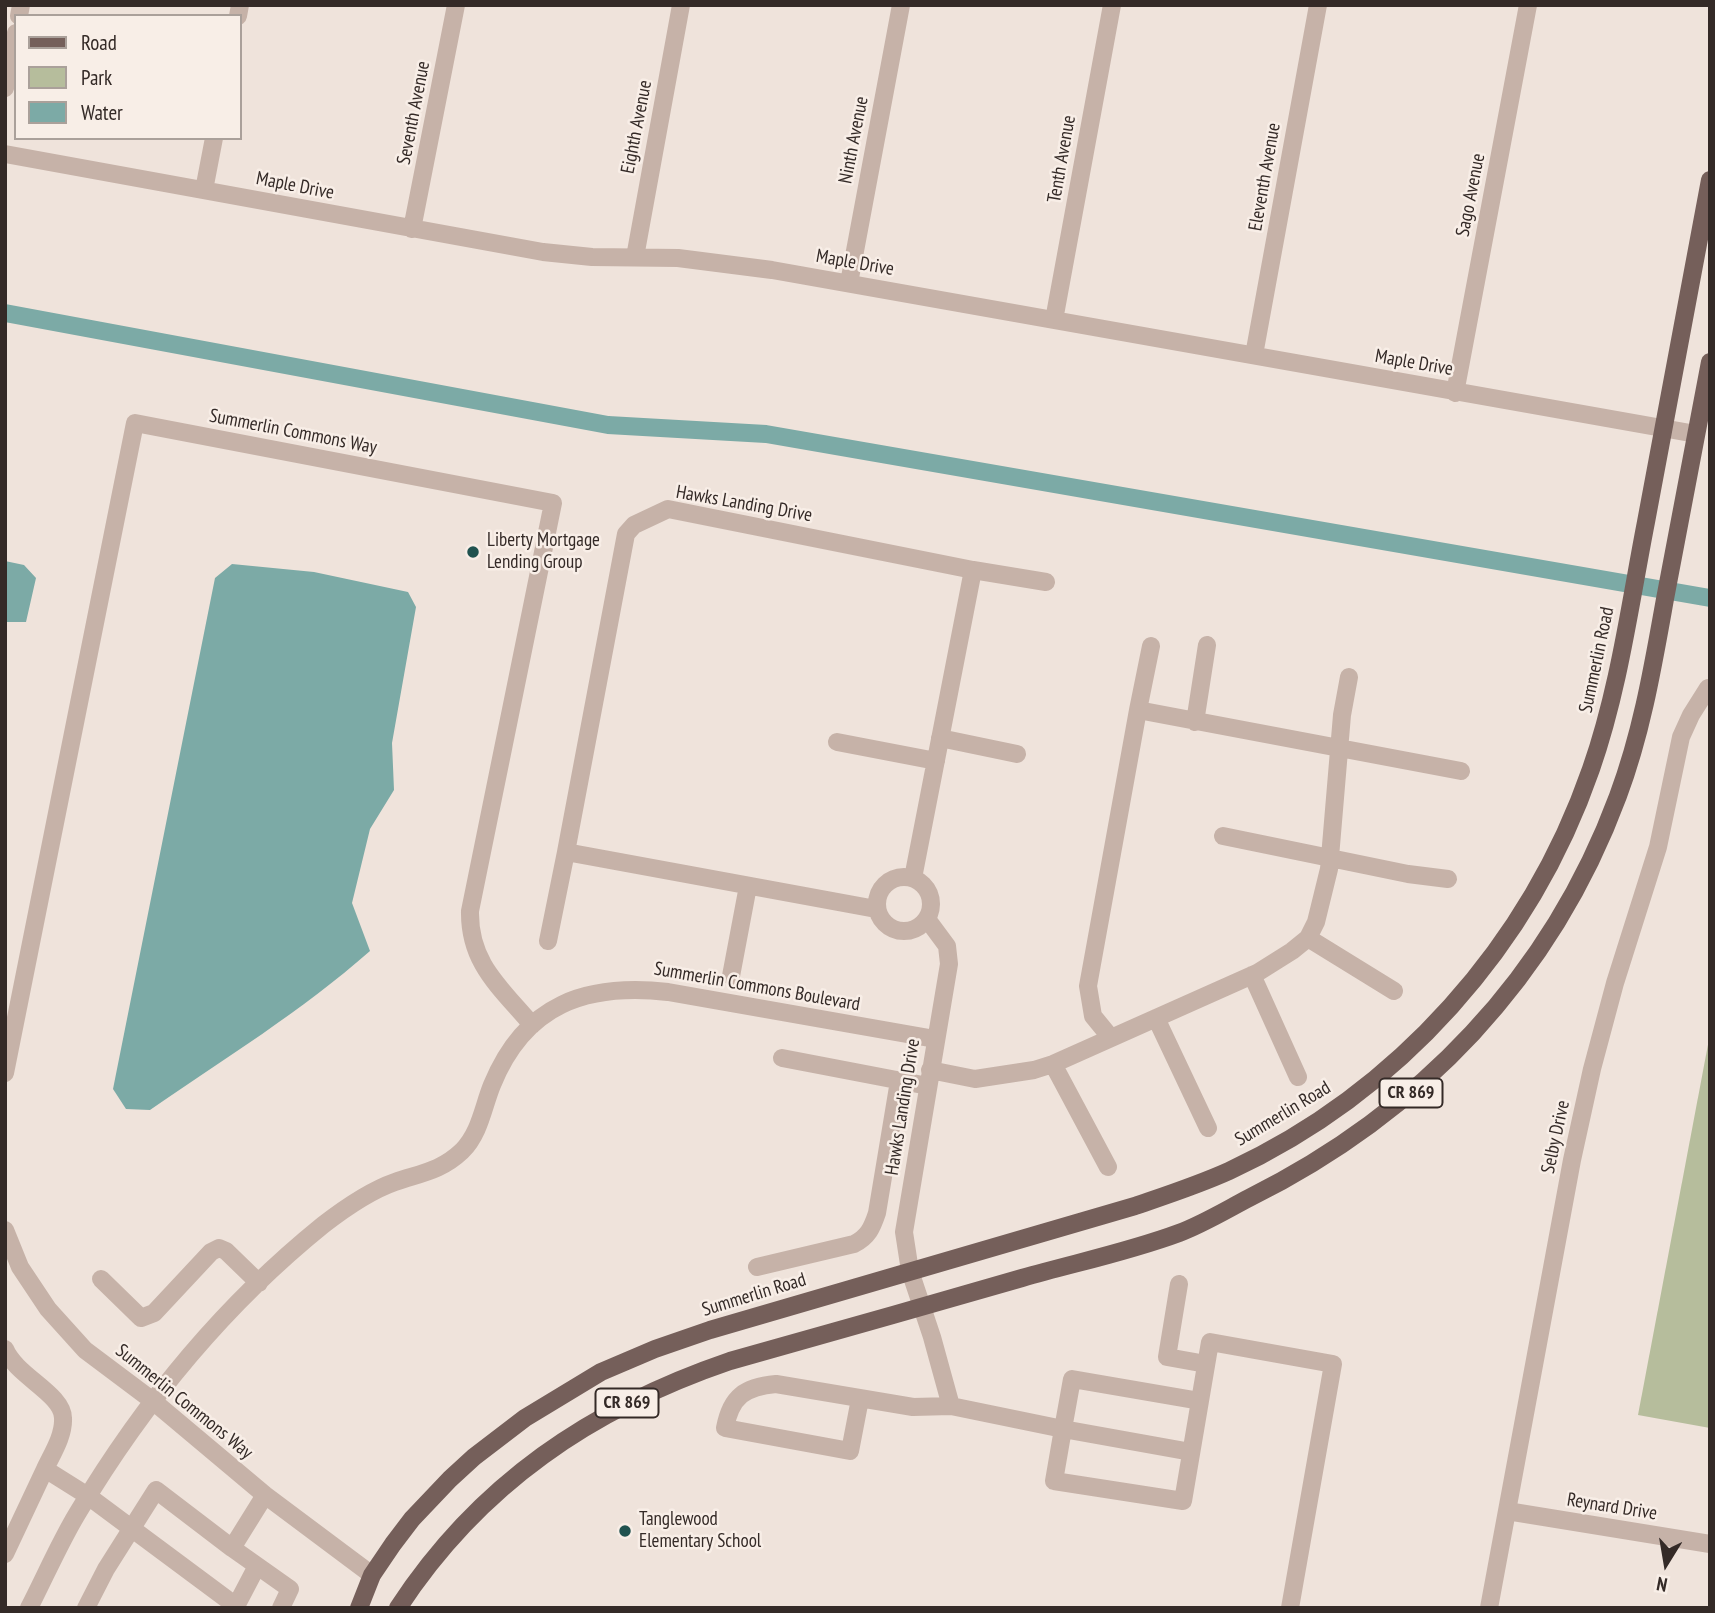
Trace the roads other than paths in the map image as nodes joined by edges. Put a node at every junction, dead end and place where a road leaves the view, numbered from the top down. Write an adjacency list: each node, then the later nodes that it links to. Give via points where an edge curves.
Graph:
1 (456, 5): 13 (street, Seventh Avenue)
2 (681, 5): 14 (street, Eighth Avenue)
3 (901, 5): 15 (street, Ninth Avenue)
4 (1112, 5): 16 (street, Tenth Avenue)
5 (1318, 5): 17 (street, Eleventh Avenue)
6 (1528, 5): 19 (street, Sago Avenue)
7 (14, 43): 8 (street)
8 (5, 88)
9 (214, 140): 12 (street)
10 (5, 154): 12 (street, Maple Drive)
11 (1710, 180): 20 (main road, Summerlin Road / CR 869)
12 (204, 190): 13 (street, Maple Drive)
13 (412, 229): 14 (street, Maple Drive, via 543,252)
14 (635, 257): 15 (street, Maple Drive, via 678,258)
15 (849, 283): 16 (street, Maple Drive)
16 (1054, 320): 17 (street, Maple Drive)
17 (1254, 355): 19 (street, Maple Drive)
18 (1710, 362): 21 (main road, CR 869)
19 (1455, 393): 20 (street, Maple Drive)
20 (1663, 428): 21 (street, Maple Drive); 63 (main road, Summerlin Road / CR 869, via 1608,712 1592,767 1556,854 1481,972 1386,1070 1312,1125 1252,1159 1135,1206)
21 (1696, 434): 67 (main road, CR 869, via 1633,753 1580,881 1525,970 1475,1032 1442,1066 1329,1155 1180,1232)
22 (973, 570): 23 (street, Hawks Landing Drive); 30 (street); 37 (street, Hawks Landing Drive, via 668,509 634,525 626,534)
23 (1046, 582)
24 (1207, 645): 29 (street)
25 (1151, 646): 28 (street)
26 (1349, 677): 32 (street)
27 (1708, 688): 80 (street, Selby Drive, via 1681,737 1658,847 1592,1069)
28 (1138, 710): 29 (street); 51 (street, via 1088,986 1093,1016)
29 (1195, 722): 32 (street)
30 (940, 738): 33 (street); 34 (street)
31 (837, 741): 34 (street)
32 (1340, 748): 35 (street); 38 (street)
33 (1017, 754)
34 (936, 761): 39 (street)
35 (1461, 771)
36 (1223, 836): 38 (street)
37 (566, 852): 41 (street); 45 (street, Hawks Landing Drive)
38 (1330, 857): 40 (street); 44 (street, via 1316,922)
39 (913, 878): 42 (street, via 886,883); 43 (street, Hawks Landing Drive, via 930,895)
40 (1448, 879)
41 (748, 886): 42 (street); 47 (street)
42 (877, 909): 43 (street, via 894,930 913,930)
43 (927, 919): 52 (street, Hawks Landing Drive, via 947,946 947,984)
44 (1308, 938): 46 (street); 48 (street)
45 (548, 941)
46 (1252, 975): 49 (street); 56 (street)
47 (731, 976)
48 (1394, 991)
49 (1156, 1018): 51 (street); 59 (street)
50 (532, 1025): 52 (street, Summerlin Commons Boulevard, via 577,999 633,988); 55 (street, Summerlin Commons Way, via 487,971 469,932 553,503 135,423); 65 (street, Summerlin Commons Boulevard, via 513,1044 475,1133 463,1150 428,1173 396,1181 355,1202)
51 (1111, 1038): 54 (street)
52 (935, 1039): 57 (street, Hawks Landing Drive)
53 (782, 1058): 58 (street)
54 (1053, 1064): 57 (street, via 975,1079); 60 (street)
55 (5, 1073)
56 (1298, 1077)
57 (929, 1078): 58 (street); 63 (street, Hawks Landing Drive, via 904,1232)
58 (899, 1081): 62 (street, via 877,1213 866,1238)
59 (1208, 1128)
60 (1108, 1167)
61 (5, 1230): 72 (street, Summerlin Commons Way, via 20,1267 48,1309 85,1350)
62 (757, 1267)
63 (910, 1271): 67 (street, Hawks Landing Drive); 86 (main road, Summerlin Road / CR 869, via 681,1339 601,1372 547,1403 474,1457 412,1519)
64 (101, 1279): 65 (street, via 141,1318 154,1312 219,1248)
65 (259, 1283): 72 (street, Summerlin Commons Boulevard)
66 (1179, 1284): 69 (street, via 1167,1357)
67 (921, 1306): 74 (street, Hawks Landing Drive); 93 (main road, CR 869, via 690,1374 590,1423 524,1469 483,1505)
68 (5, 1349): 70 (street)
69 (1206, 1364): 73 (street); 94 (street, via 1210,1342 1333,1364)
70 (13, 1372): 77 (street, via 56,1400 64,1416)
71 (860, 1399): 71 (street, via 776,1384 757,1385 740,1394 725,1428 850,1451); 74 (street, via 913,1407)
72 (153, 1401): 78 (street, Summerlin Commons Way); 79 (street, Summerlin Commons Boulevard)
73 (1200, 1401): 75 (street, via 1072,1379); 76 (street)
74 (951, 1406): 75 (street)
75 (1063, 1429): 76 (street); 76 (street, via 1054,1481 1183,1502)
76 (1191, 1452)
77 (45, 1469): 79 (street); 84 (street)
78 (265, 1495): 83 (street); 86 (street, Summerlin Commons Way)
79 (88, 1496): 81 (street); 88 (street, Summerlin Commons Boulevard)
80 (1507, 1511): 82 (street, Reynard Drive); 95 (street, Selby Drive)
81 (131, 1529): 83 (street, via 156,1490); 87 (street); 89 (street)
82 (1710, 1544)
83 (232, 1548): 85 (street)
84 (5, 1554)
85 (257, 1566): 87 (street); 90 (street, via 290,1589)
86 (372, 1575): 91 (main road); 92 (main road, Summerlin Road / CR 869)
87 (236, 1607)
88 (29, 1608)
89 (86, 1608)
90 (281, 1608)
91 (349, 1608)
92 (359, 1608)
93 (398, 1608)
94 (1290, 1608)
95 (1489, 1608)

